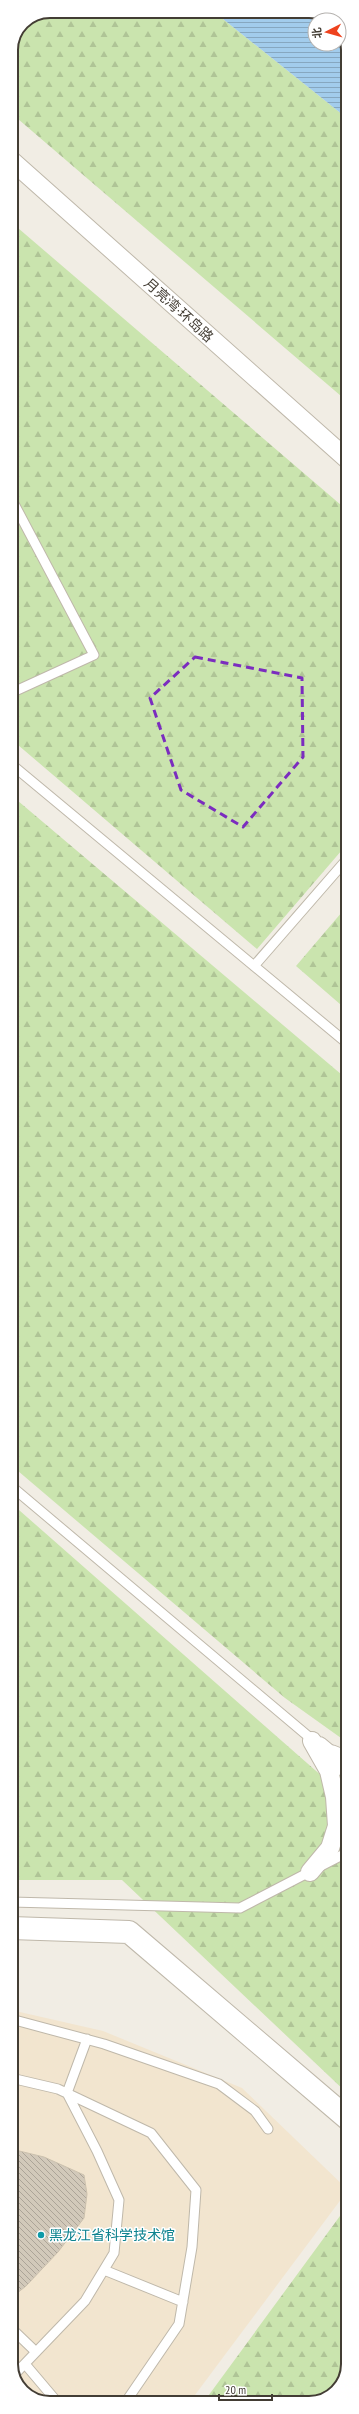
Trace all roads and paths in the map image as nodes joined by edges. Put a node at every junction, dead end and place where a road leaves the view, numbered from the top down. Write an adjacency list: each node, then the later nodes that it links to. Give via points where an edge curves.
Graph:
1 (18, 166): 2 (street, 月亮湾·环岛路)
2 (341, 454)
3 (18, 511): 4 (lane, via 94,655)
4 (18, 690)
5 (18, 770): 7 (lane)
6 (341, 866): 7 (lane)
7 (254, 966): 8 (lane)
8 (341, 1038)
9 (18, 1492): 10 (lane)
10 (312, 1741): 11 (lane); 12 (street); 14 (street, via 329,1771 335,1797 337,1826 330,1848)
11 (341, 1753)
12 (341, 1764)
13 (341, 1856): 14 (lane)
14 (310, 1872): 15 (lane, via 240,1908)
15 (18, 1902)
16 (18, 1928): 21 (street, via 129,1932)
17 (18, 2021): 18 (lane)
18 (87, 2039): 20 (lane); 22 (lane, via 220,2084 255,2111)
19 (18, 2080): 20 (lane)
20 (66, 2093): 23 (lane, via 97,2151 119,2200 114,2253); 24 (lane, via 151,2133 196,2190 192,2248)
21 (341, 2113)
22 (268, 2129)
23 (104, 2270): 24 (lane); 26 (lane, via 85,2301)
24 (182, 2302): 30 (lane, via 179,2324)
25 (18, 2335): 26 (lane)
26 (36, 2352): 27 (lane)
27 (25, 2364): 28 (lane); 29 (lane)
28 (19, 2370)
29 (52, 2396)
30 (130, 2396)

